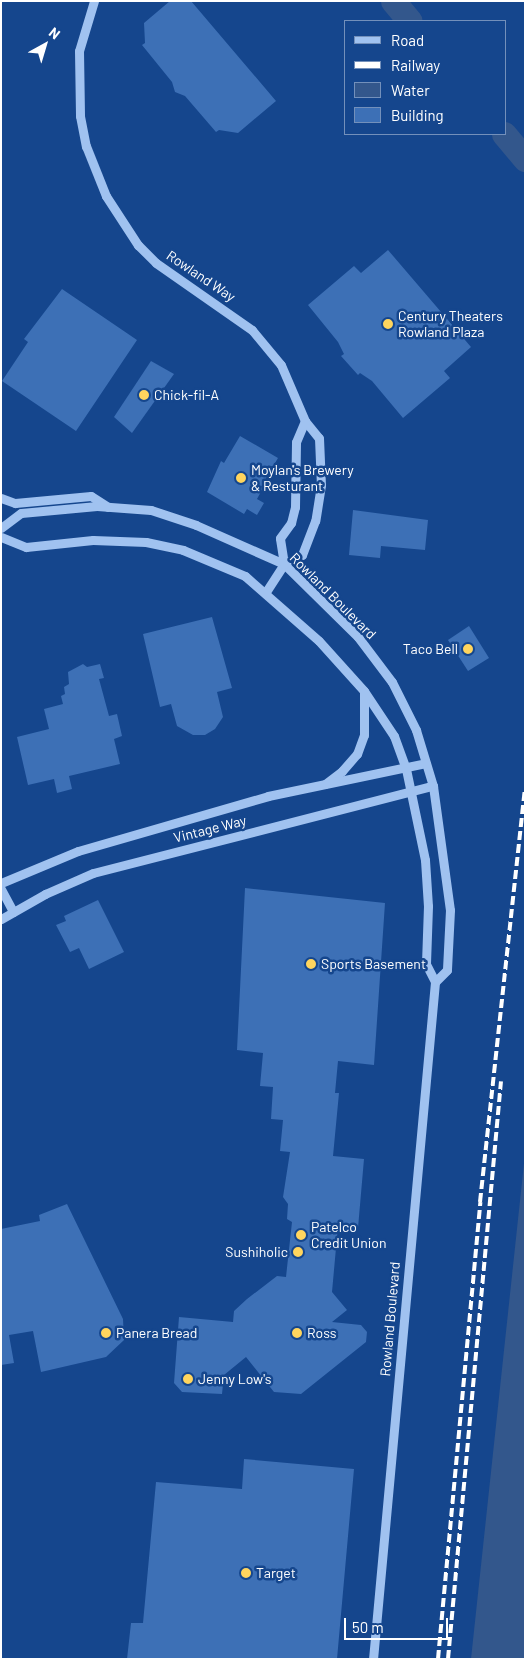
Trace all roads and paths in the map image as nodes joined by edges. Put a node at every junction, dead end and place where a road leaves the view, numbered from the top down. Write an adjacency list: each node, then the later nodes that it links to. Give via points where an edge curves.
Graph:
1 (94, 1): 2 (street, Rowland Way, via 79,51 80,116 86,146 106,196 134,238 156,263 252,330 281,365)
2 (305, 421): 7 (street, via 296,442 296,507 280,538); 7 (street, Rowland Way, via 320,438 321,485 315,521 302,555)
3 (1, 498): 4 (street, via 15,503 91,496)
4 (108, 507): 5 (street, Rowland Boulevard, via 21,513); 7 (street, Rowland Boulevard, via 151,510 196,524)
5 (1, 528)
6 (1, 537): 8 (street, Rowland Boulevard, via 26,547 93,540 146,542 183,550 245,576)
7 (284, 564): 8 (street, Rowland Way); 10 (street, Rowland Boulevard, via 358,636 392,682 416,730)
8 (266, 592): 9 (street, Rowland Boulevard, via 319,641)
9 (364, 691): 11 (street, Rowland Boulevard, via 394,736); 12 (street, via 364,735 357,754)
10 (426, 764): 11 (street, Vintage Way); 13 (street, Rowland Boulevard)
11 (406, 769): 12 (street, Vintage Way); 14 (street, Rowland Boulevard)
12 (323, 785): 15 (street, Vintage Way, via 268,796 78,851)
13 (433, 786): 14 (street, Vintage Way); 19 (street, Rowland Boulevard, via 450,910 447,970)
14 (413, 791): 17 (street, Vintage Way, via 93,873); 19 (street, Rowland Boulevard, via 425,860 428,906 426,964)
15 (1, 883)
16 (1, 889): 17 (street)
17 (13, 912): 18 (street, Vintage Way)
18 (1, 919)
19 (435, 982): 20 (street, Rowland Boulevard)
20 (373, 1659)

